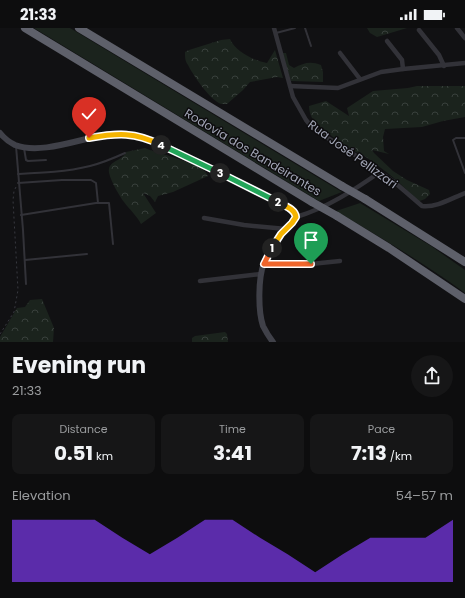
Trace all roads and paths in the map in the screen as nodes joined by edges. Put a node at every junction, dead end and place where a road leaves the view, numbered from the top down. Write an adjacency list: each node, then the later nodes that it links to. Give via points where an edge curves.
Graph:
1 (25, 28): 43 (highway, Rodovia dos Bandeirantes, bridge, via 389,248)
2 (78, 28): 38 (highway, Rodovia dos Bandeirantes, bridge, via 365,199)
3 (274, 28): 8 (street, Rua José Pellizzari)
4 (295, 28): 8 (lane)
5 (305, 28): 11 (lane)
6 (457, 28): 9 (street)
7 (419, 30): 14 (street, via 439,55)
8 (275, 34): 17 (street, Rua José Pellizzari)
9 (465, 38)
10 (388, 41): 15 (street, via 402,60)
11 (311, 46)
12 (340, 53): 16 (street)
13 (465, 63): 14 (street)
14 (444, 66): 15 (street)
15 (403, 68): 16 (street)
16 (360, 79): 17 (street, via 338,88)
17 (290, 86): 24 (street, Rua José Pellizzari, via 299,110 311,126)
18 (0, 133): 20 (street)
19 (465, 138): 25 (lane, via 453,140)
20 (16, 145): 21 (street); 26 (lane)
21 (24, 147): 23 (lane, via 26,160); 31 (street, via 57,146 119,133 143,136 282,204 292,210)
22 (125, 153): 26 (lane, via 88,167)
23 (46, 160)
24 (380, 172): 28 (street, Rua José Pellizzari, via 422,206 439,203); 31 (street, via 319,210)
25 (465, 173)
26 (18, 174): 27 (lane)
27 (18, 183): 29 (lane, via 91,180 96,183); 30 (lane); 44 (path, via 13,200 18,290 14,312)
28 (465, 192)
29 (98, 202): 30 (lane); 34 (lane, via 110,204)
30 (21, 214): 36 (lane)
31 (296, 217): 33 (street)
32 (204, 218): 33 (street)
33 (286, 229): 39 (street)
34 (113, 244)
35 (87, 254): 36 (lane)
36 (25, 260): 42 (lane)
37 (340, 261): 39 (street)
38 (465, 262)
39 (264, 264): 40 (street)
40 (261, 274): 41 (street); 45 (street, via 263,326)
41 (200, 281)
42 (26, 284)
43 (465, 299)
44 (0, 334)
45 (273, 342)

